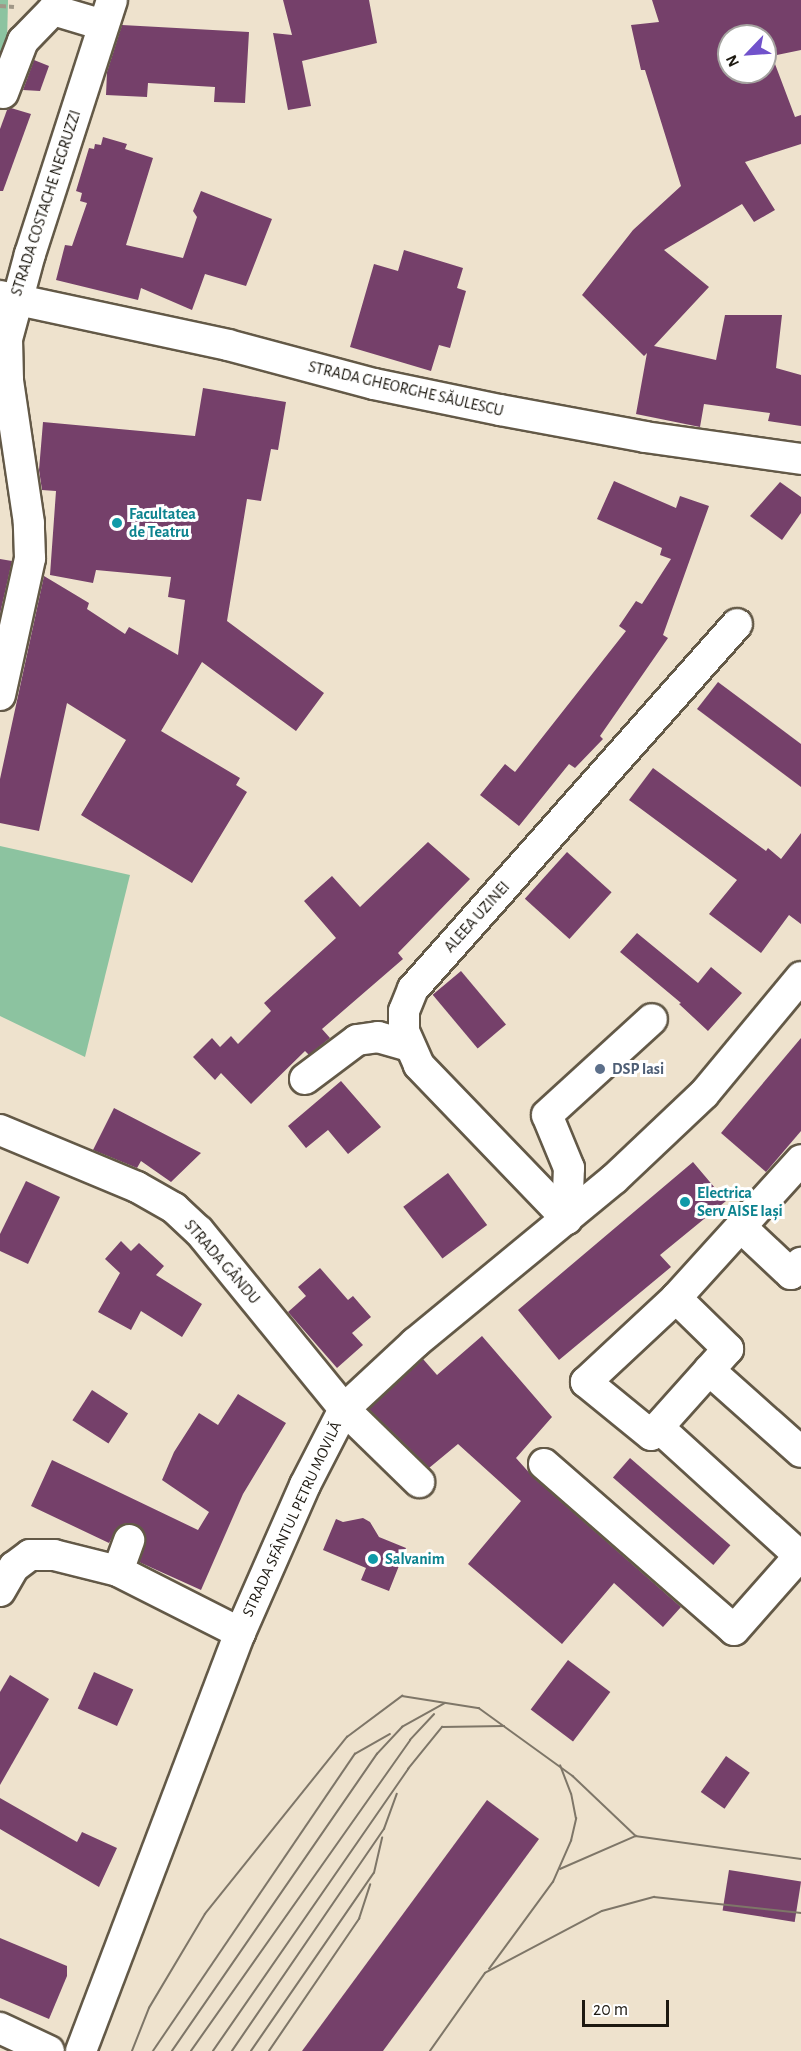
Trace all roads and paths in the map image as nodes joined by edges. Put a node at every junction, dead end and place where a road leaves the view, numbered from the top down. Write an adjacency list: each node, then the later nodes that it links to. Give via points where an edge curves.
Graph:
1 (107, 13): 2 (street, via 53,10 23,41); 3 (street, STRADA COSTACHE NEGRUZZI)
2 (3, 93)
3 (8, 298): 4 (street, STRADA GHEORGHE SĂULESCU, via 228,345 374,384 500,410 645,437); 6 (street, STRADA COSTACHE NEGRUZZI, via 8,380 29,523 30,558)
4 (801, 459)
5 (737, 624): 9 (street, ALEEA UZINEI, via 413,989 404,1011)
6 (0, 694)
7 (801, 977): 13 (street, STRADA SFÂNTUL PETRU MOVILĂ, via 704,1094)
8 (652, 1018): 13 (street, via 546,1115 568,1168)
9 (409, 1046): 10 (street, via 378,1037 357,1040); 13 (street, ALEEA UZINEI, via 419,1065)
10 (305, 1079)
11 (0, 1130): 18 (street, STRADA GÂNDU, via 137,1187 174,1208 199,1231)
12 (801, 1160): 14 (street)
13 (567, 1219): 18 (street, STRADA SFÂNTUL PETRU MOVILĂ, via 415,1343)
14 (742, 1228): 15 (street, via 791,1274); 16 (street)
15 (801, 1263)
16 (676, 1298): 17 (street, via 728,1349); 19 (street, via 586,1382 651,1435)
17 (709, 1370): 19 (street); 20 (street)
18 (344, 1409): 22 (street, STRADA GÂNDU); 27 (street, STRADA SFÂNTUL PETRU MOVILĂ, via 305,1485)
19 (658, 1427): 24 (street)
20 (801, 1452)
21 (544, 1464): 24 (street, via 734,1630)
22 (418, 1482)
23 (129, 1540): 25 (street)
24 (800, 1555)
25 (117, 1571): 26 (street, via 54,1555 30,1555 14,1567); 27 (street)
26 (0, 1591)
27 (240, 1633): 30 (street, STRADA SFÂNTUL PETRU MOVILĂ)
28 (0, 2028): 29 (street)
29 (49, 2051)
30 (81, 2051)

